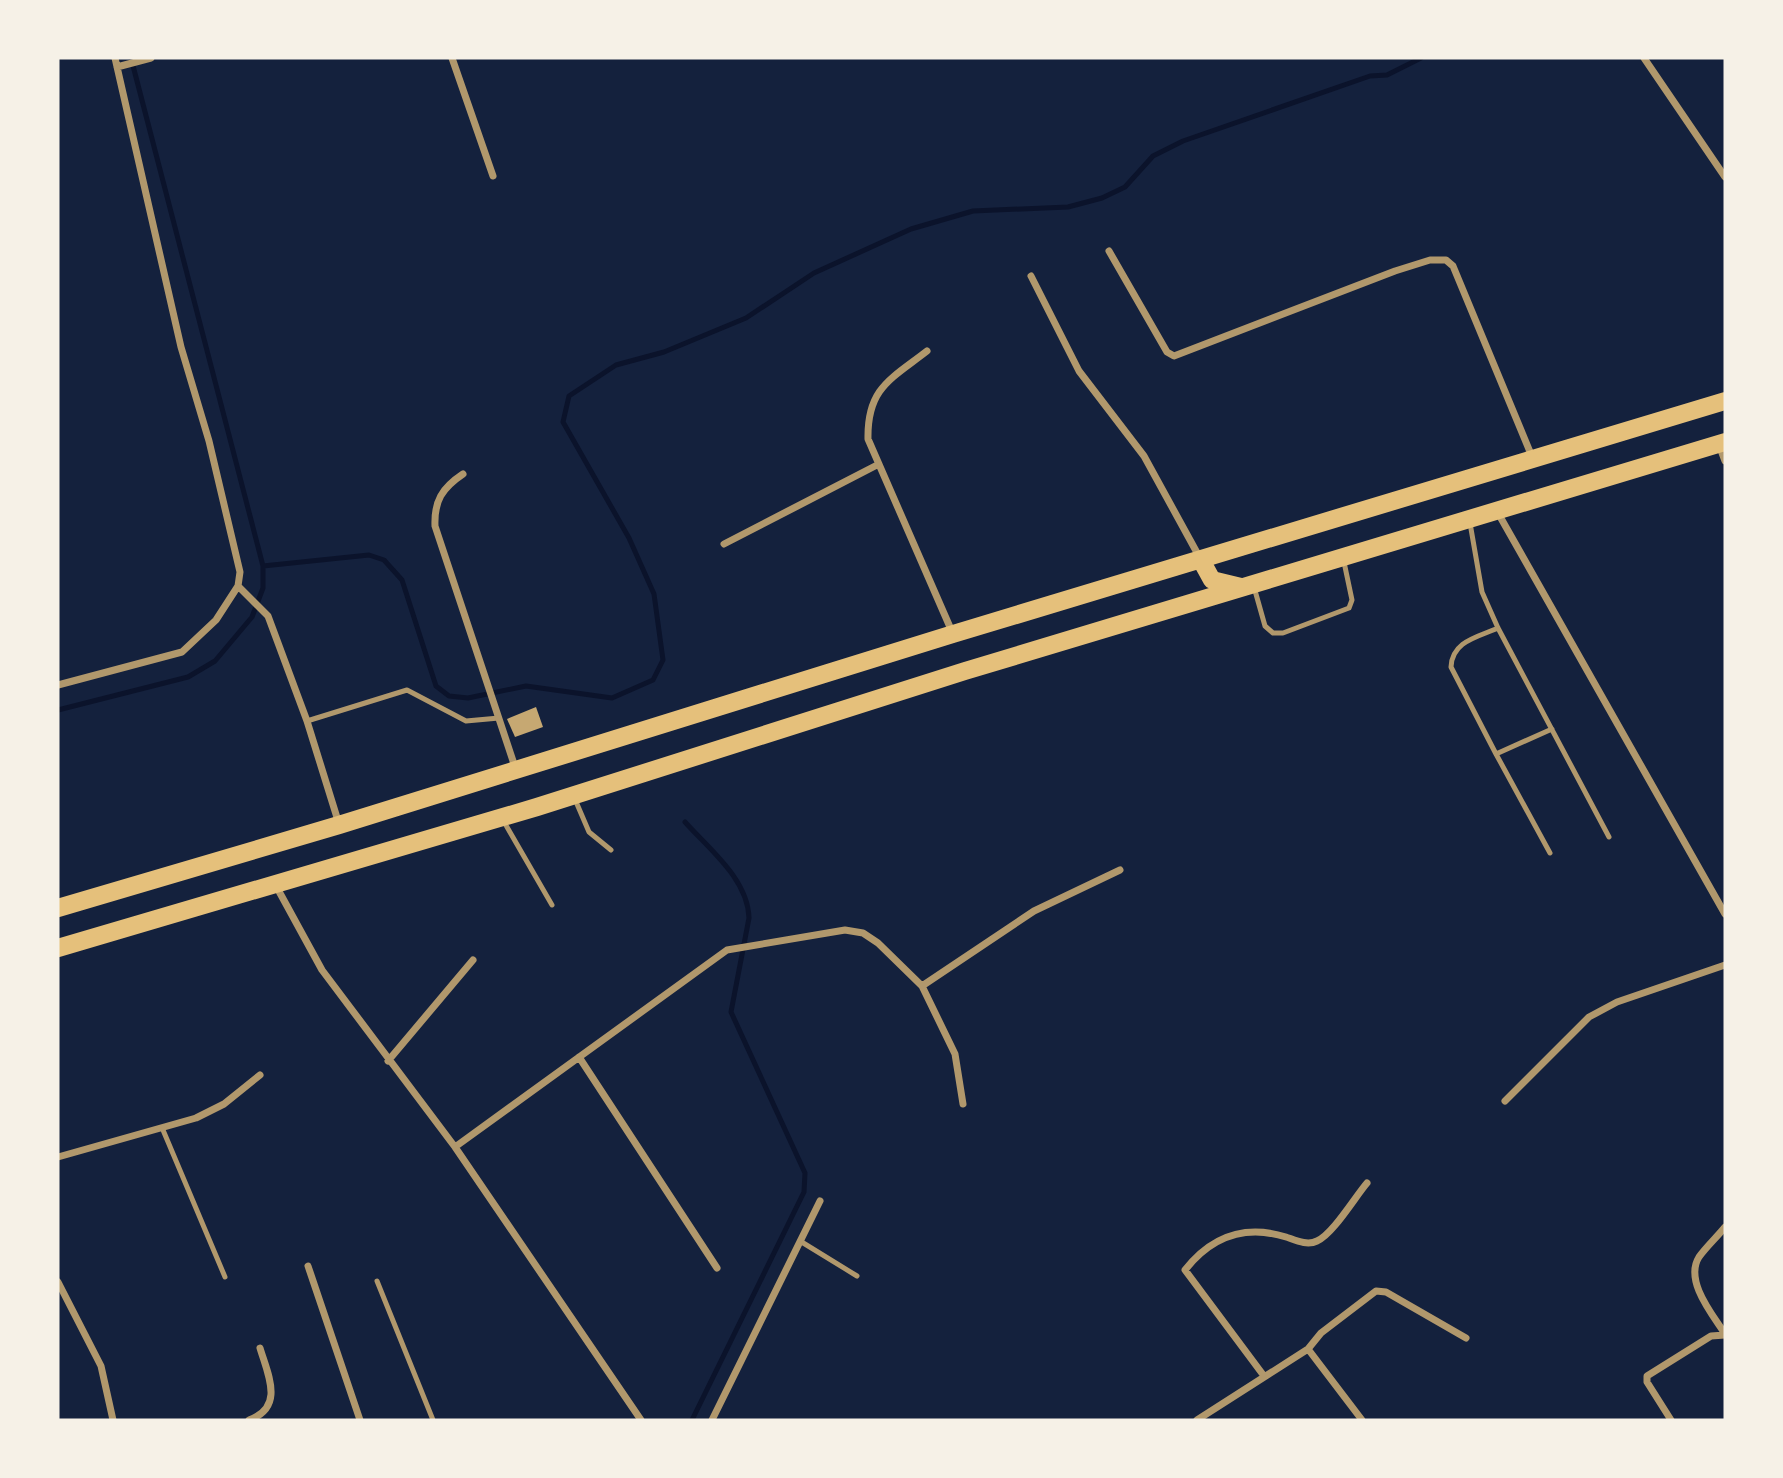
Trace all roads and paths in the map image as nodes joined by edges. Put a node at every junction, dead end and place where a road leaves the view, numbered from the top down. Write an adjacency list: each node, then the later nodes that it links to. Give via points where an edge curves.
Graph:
1 (115, 58): 5 (street)
2 (151, 58): 5 (street)
3 (453, 58): 6 (street)
4 (1644, 58): 7 (street)
5 (117, 67): 21 (street, via 181,347 239,559)
6 (493, 176)
7 (1725, 177)
8 (1109, 251): 13 (street, via 1167,352 1174,356 1395,271 1446,260 1453,266)
9 (1031, 276): 20 (street, via 1079,371 1144,456)
10 (927, 351): 14 (street, via 882,386 871,404 868,439)
11 (1725, 401): 13 (highway)
12 (1723, 449): 16 (highway)
13 (1533, 461): 20 (highway)
14 (880, 464): 18 (street); 24 (street)
15 (463, 474): 26 (street, via 439,495 435,526)
16 (1497, 512): 17 (highway); 41 (street)
17 (1469, 520): 19 (highway); 23 (lane, via 1482,592)
18 (724, 544)
19 (1344, 559): 22 (highway); 22 (lane, via 1351,590 1349,608 1283,633 1273,633 1265,626)
20 (1201, 560): 22 (highway, via 1212,580); 24 (highway)
21 (238, 586): 25 (street, via 216,620 182,652); 27 (street, via 268,616)
22 (1249, 587): 31 (highway, via 965,671)
23 (1498, 628): 28 (lane); 29 (lane, via 1458,646 1451,667)
24 (953, 634): 30 (highway)
25 (58, 685)
26 (499, 718): 27 (lane, via 466,721 407,690); 30 (street)
27 (307, 721): 33 (street)
28 (1552, 729): 29 (lane); 34 (lane)
29 (1496, 754): 36 (lane)
30 (516, 770): 33 (highway)
31 (573, 796): 32 (highway); 35 (lane, via 589,832)
32 (502, 817): 38 (highway); 39 (lane)
33 (339, 825): 40 (highway)
34 (1609, 837)
35 (611, 850)
36 (1550, 853)
37 (1120, 870): 45 (street, via 1034,911)
38 (274, 884): 42 (highway); 47 (street, via 322,970)
39 (552, 905)
40 (58, 908)
41 (1725, 914)
42 (58, 948)
43 (473, 960): 47 (street)
44 (1725, 965): 49 (street, via 1617,1002 1589,1017)
45 (922, 986): 46 (street, via 863,933 845,930 727,950); 50 (street, via 955,1054)
46 (579, 1057): 52 (street); 59 (street)
47 (388, 1061): 52 (street)
48 (260, 1075): 51 (street, via 224,1104)
49 (1505, 1101)
50 (963, 1104)
51 (163, 1130): 53 (street); 61 (lane)
52 (456, 1147): 73 (street)
53 (58, 1157)
54 (1367, 1183): 68 (street, via 1316,1242 1256,1231 1231,1233 1208,1246 1185,1270)
55 (820, 1200): 57 (street)
56 (1725, 1227): 64 (street, via 1698,1259 1695,1270 1704,1300)
57 (800, 1241): 60 (lane); 74 (street)
58 (308, 1266): 71 (street)
59 (717, 1268)
60 (857, 1276)
61 (225, 1277)
62 (377, 1281): 72 (lane)
63 (58, 1282): 69 (street, via 101,1366)
64 (1725, 1334): 77 (street, via 1711,1336 1647,1376)
65 (1465, 1338): 67 (street, via 1386,1292 1376,1291 1321,1333)
66 (260, 1348): 70 (street, via 272,1402)
67 (1308, 1349): 68 (street); 76 (street)
68 (1264, 1376): 75 (street)
69 (113, 1420)
70 (249, 1420)
71 (360, 1420)
72 (433, 1420)
73 (641, 1420)
74 (712, 1420)
75 (1196, 1420)
76 (1362, 1420)
77 (1671, 1420)

